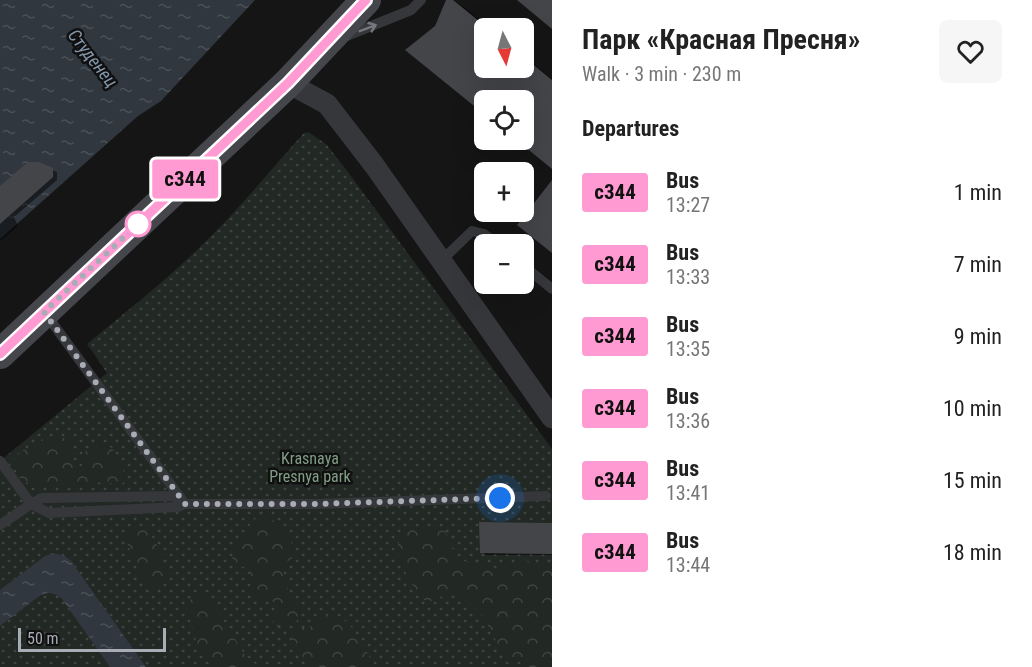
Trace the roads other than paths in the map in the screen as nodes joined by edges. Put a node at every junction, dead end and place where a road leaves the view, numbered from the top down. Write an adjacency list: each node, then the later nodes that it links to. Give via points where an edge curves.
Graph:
1 (366, 0): 3 (main road)
2 (421, 0): 3 (lane, one-way to 2, via 411,10)
3 (324, 45): 4 (main road)
4 (288, 83): 6 (street, via 327,104); 9 (main road)
5 (484, 234): 6 (lane, via 472,231)
6 (441, 261): 11 (street)
7 (534, 274): 8 (lane)
8 (552, 289)
9 (44, 312): 10 (main road); 15 (lane)
10 (0, 354)
11 (552, 418)
12 (0, 461): 14 (lane)
13 (546, 496): 15 (lane)
14 (31, 504): 15 (lane, via 49,513); 15 (lane, via 42,498 173,496); 16 (lane)
15 (185, 504)
16 (0, 525)

